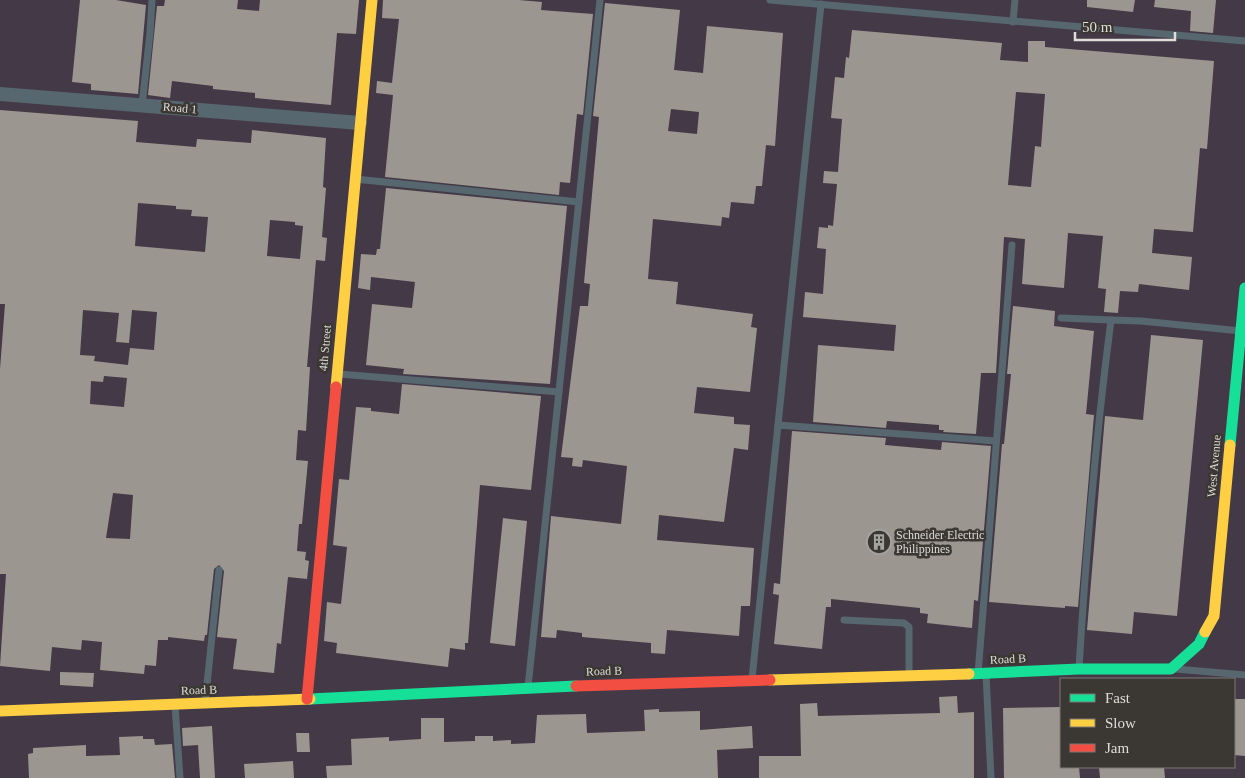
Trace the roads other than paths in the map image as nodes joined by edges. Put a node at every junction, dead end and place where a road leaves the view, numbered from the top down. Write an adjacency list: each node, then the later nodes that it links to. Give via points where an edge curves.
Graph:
1 (152, 0): 10 (lane)
2 (372, 0): 11 (street, 4th Street)
3 (600, 0): 13 (lane)
4 (770, 0): 6 (lane)
5 (1015, 0): 7 (lane)
6 (821, 4): 7 (lane); 21 (lane)
7 (1013, 22): 8 (lane)
8 (1245, 41)
9 (0, 94): 10 (street, Road 1)
10 (142, 106): 11 (street, Road 1)
11 (360, 123): 12 (street, 4th Street)
12 (355, 179): 13 (lane); 19 (street, 4th Street)
13 (579, 202): 20 (lane)
14 (1012, 245): 22 (lane)
15 (1245, 288): 18 (street, West Avenue)
16 (1061, 318): 17 (lane)
17 (1111, 320): 18 (lane); 25 (lane, via 1100,398)
18 (1241, 331): 26 (street, West Avenue, via 1214,616 1199,644)
19 (336, 373): 20 (lane); 32 (street, 4th Street)
20 (559, 392): 31 (lane)
21 (778, 425): 22 (lane); 30 (lane)
22 (996, 441): 27 (lane)
23 (220, 570): 33 (lane)
24 (844, 620): 29 (lane, via 904,623 909,628)
25 (1079, 669): 26 (street, Road B); 27 (street, Road B)
26 (1171, 669): 28 (lane)
27 (982, 674): 29 (street, Road B); 37 (lane)
28 (1245, 675)
29 (908, 676): 30 (street, Road B)
30 (752, 680): 31 (street, Road B)
31 (528, 687): 32 (street, Road B)
32 (307, 699): 33 (street, Road B)
33 (205, 703): 34 (street, Road B)
34 (175, 704): 35 (street, Road B); 36 (lane)
35 (0, 711)
36 (180, 778)
37 (991, 778)

